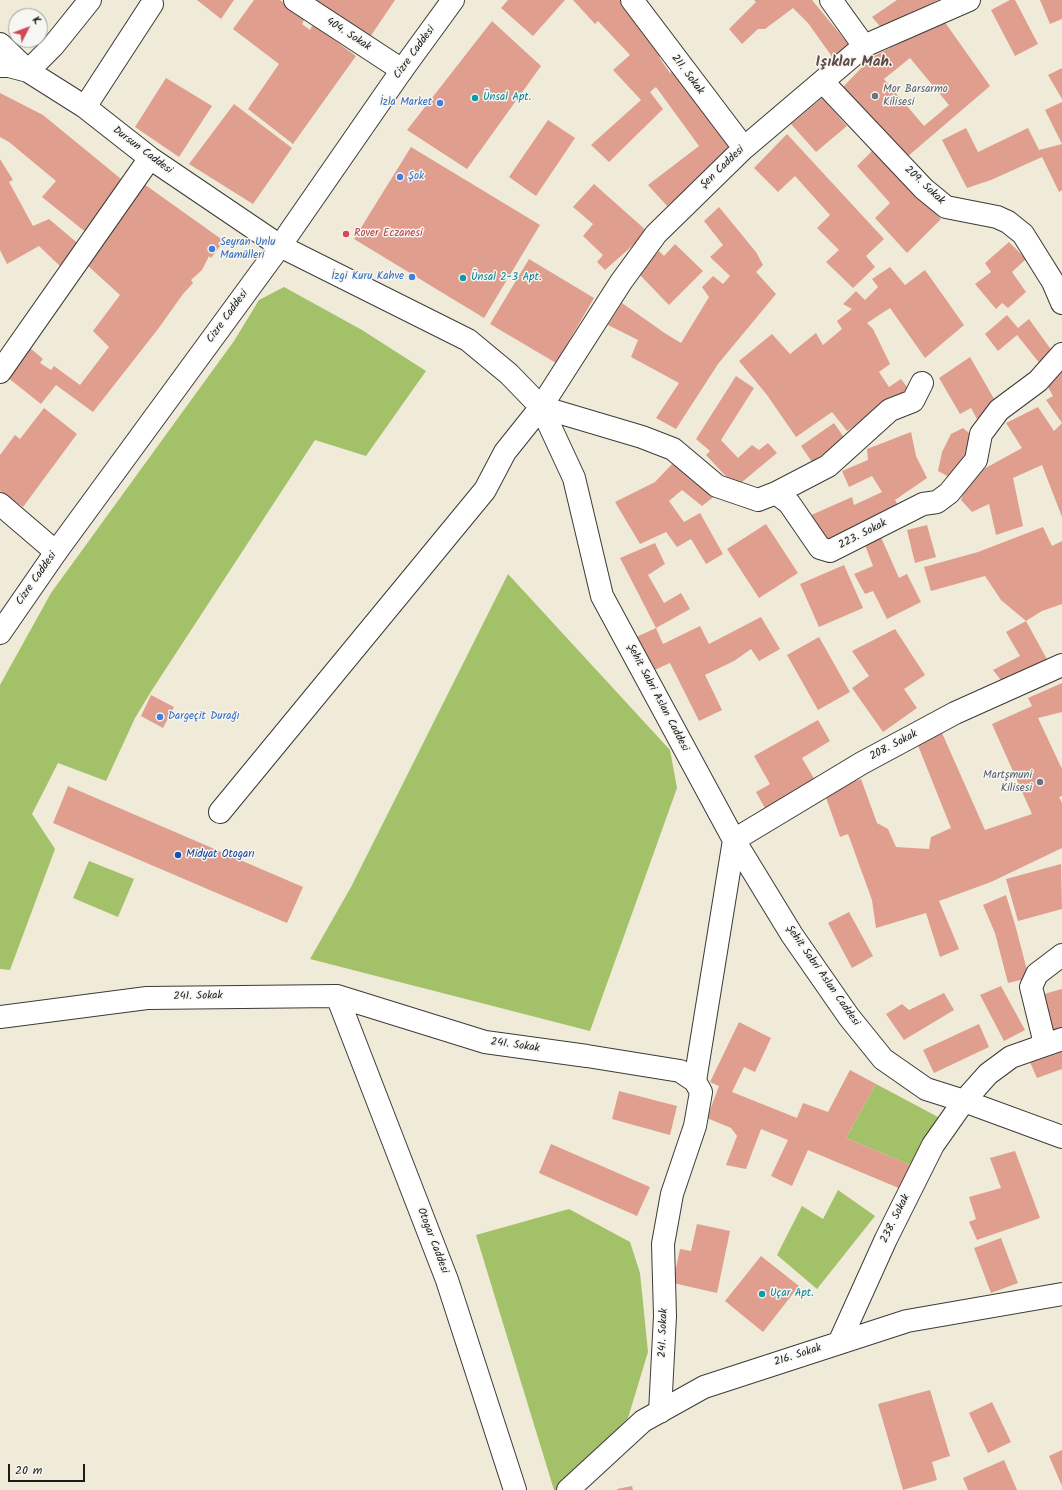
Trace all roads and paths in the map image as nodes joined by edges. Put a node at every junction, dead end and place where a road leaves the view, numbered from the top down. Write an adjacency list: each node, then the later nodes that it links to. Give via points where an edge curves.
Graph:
1 (90, 0): 12 (street, via 53,46)
2 (295, 0): 11 (street, 404. Sokak)
3 (453, 0): 11 (street, Cizre Caddesi)
4 (632, 0): 15 (street, 211. Sokak)
5 (831, 0): 9 (street)
6 (969, 0): 9 (street, Şen Caddesi)
7 (152, 4): 14 (street)
8 (0, 44): 12 (street)
9 (864, 46): 13 (street, Şen Caddesi)
10 (0, 66): 12 (street, Dursun Caddesi)
11 (402, 70): 17 (street, Cizre Caddesi)
12 (28, 71): 14 (street, Dursun Caddesi)
13 (824, 82): 15 (street, Şen Caddesi); 18 (street, 209. Sokak, via 924,190 946,207 997,217 1023,234 1053,282)
14 (85, 107): 16 (street, Dursun Caddesi)
15 (744, 148): 22 (street, Şen Caddesi, via 656,234 621,282)
16 (150, 158): 17 (street, Dursun Caddesi); 20 (street)
17 (280, 246): 22 (street, Şehit Sabri Aslan Caddesi, via 468,340 509,374); 25 (street, Cizre Caddesi)
18 (1062, 303)
19 (1062, 354): 23 (street, 223. Sokak, via 1038,381 999,410 981,434 976,460 949,494 937,502 923,504 830,551 820,548 789,503)
20 (0, 372)
21 (922, 383): 23 (street, via 913,401 890,410 828,466)
22 (541, 406): 23 (street, via 673,449 717,486 758,500); 28 (street, Şen Caddesi, via 505,452 485,490); 29 (street, Şehit Sabri Aslan Caddesi, via 574,478 602,596)
23 (776, 493)
24 (0, 504): 25 (street)
25 (56, 552): 26 (street, Cizre Caddesi)
26 (0, 633)
27 (1062, 665): 29 (street, 208. Sokak, via 955,713 888,748)
28 (220, 812)
29 (734, 840): 34 (street); 35 (street, Şehit Sabri Aslan Caddesi, via 792,935 849,1017 883,1059 926,1089)
30 (1062, 955): 33 (street, via 1037,974 1031,986)
31 (337, 996): 32 (street, 241. Sokak, via 147,998); 34 (street, 241. Sokak, via 485,1042 680,1071); 40 (street, Otogar Caddesi, via 447,1280)
32 (0, 1017)
33 (1053, 1041): 35 (street, 238. Sokak, via 1011,1057 988,1074)
34 (695, 1081): 39 (street, 241. Sokak, via 701,1092 696,1126 672,1194 662,1244 665,1316)
35 (964, 1100): 36 (street, Şehit Sabri Aslan Caddesi); 38 (street, 238. Sokak, via 933,1145 886,1239)
36 (1062, 1137)
37 (1062, 1294): 38 (street, 216. Sokak, via 907,1321)
38 (839, 1343): 39 (street, 216. Sokak, via 704,1386)
39 (660, 1412): 41 (street, 216. Sokak, via 643,1421)
40 (515, 1490)
41 (568, 1490)

